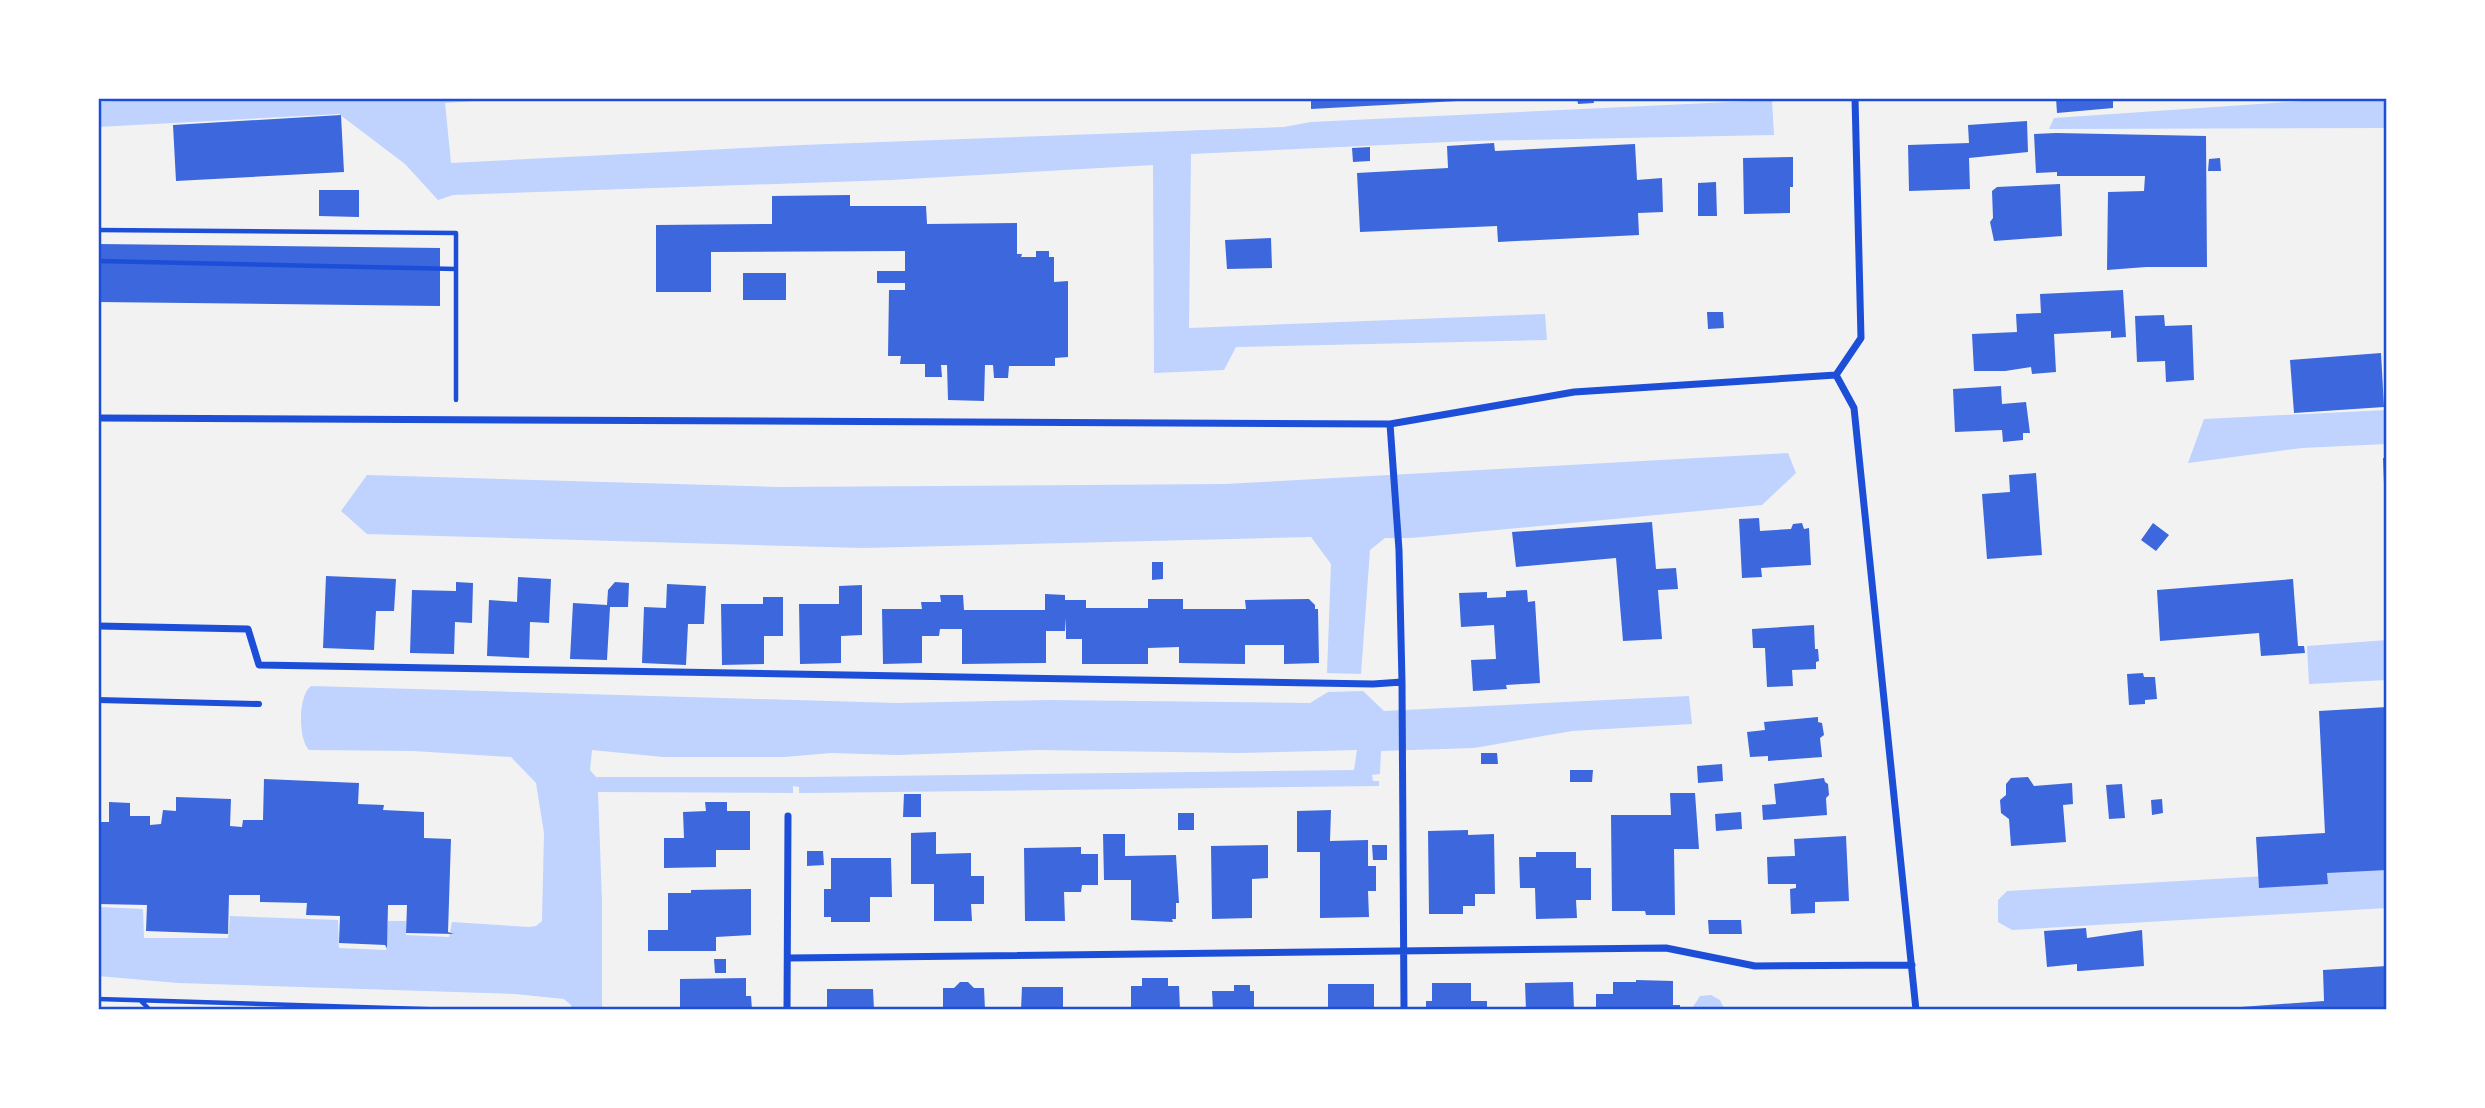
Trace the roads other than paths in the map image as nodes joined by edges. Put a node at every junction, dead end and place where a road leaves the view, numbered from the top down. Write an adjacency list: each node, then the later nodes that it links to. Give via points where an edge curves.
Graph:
1 (1856, 98): 2 (street, via 1861,338)
2 (1836, 375): 4 (street, via 1574,392); 12 (street, via 1854,408)
3 (98, 418): 4 (street)
4 (1390, 424): 6 (street)
5 (98, 626): 6 (street, via 248,629 260,665)
6 (1402, 682): 10 (street)
7 (98, 700): 8 (street)
8 (259, 704)
9 (789, 816): 11 (street)
10 (1403, 951): 11 (street); 12 (street, via 1666,948 1755,966); 14 (street)
11 (789, 958): 13 (street)
12 (1912, 965): 15 (street)
13 (787, 1010)
14 (1404, 1010)
15 (1916, 1010)

